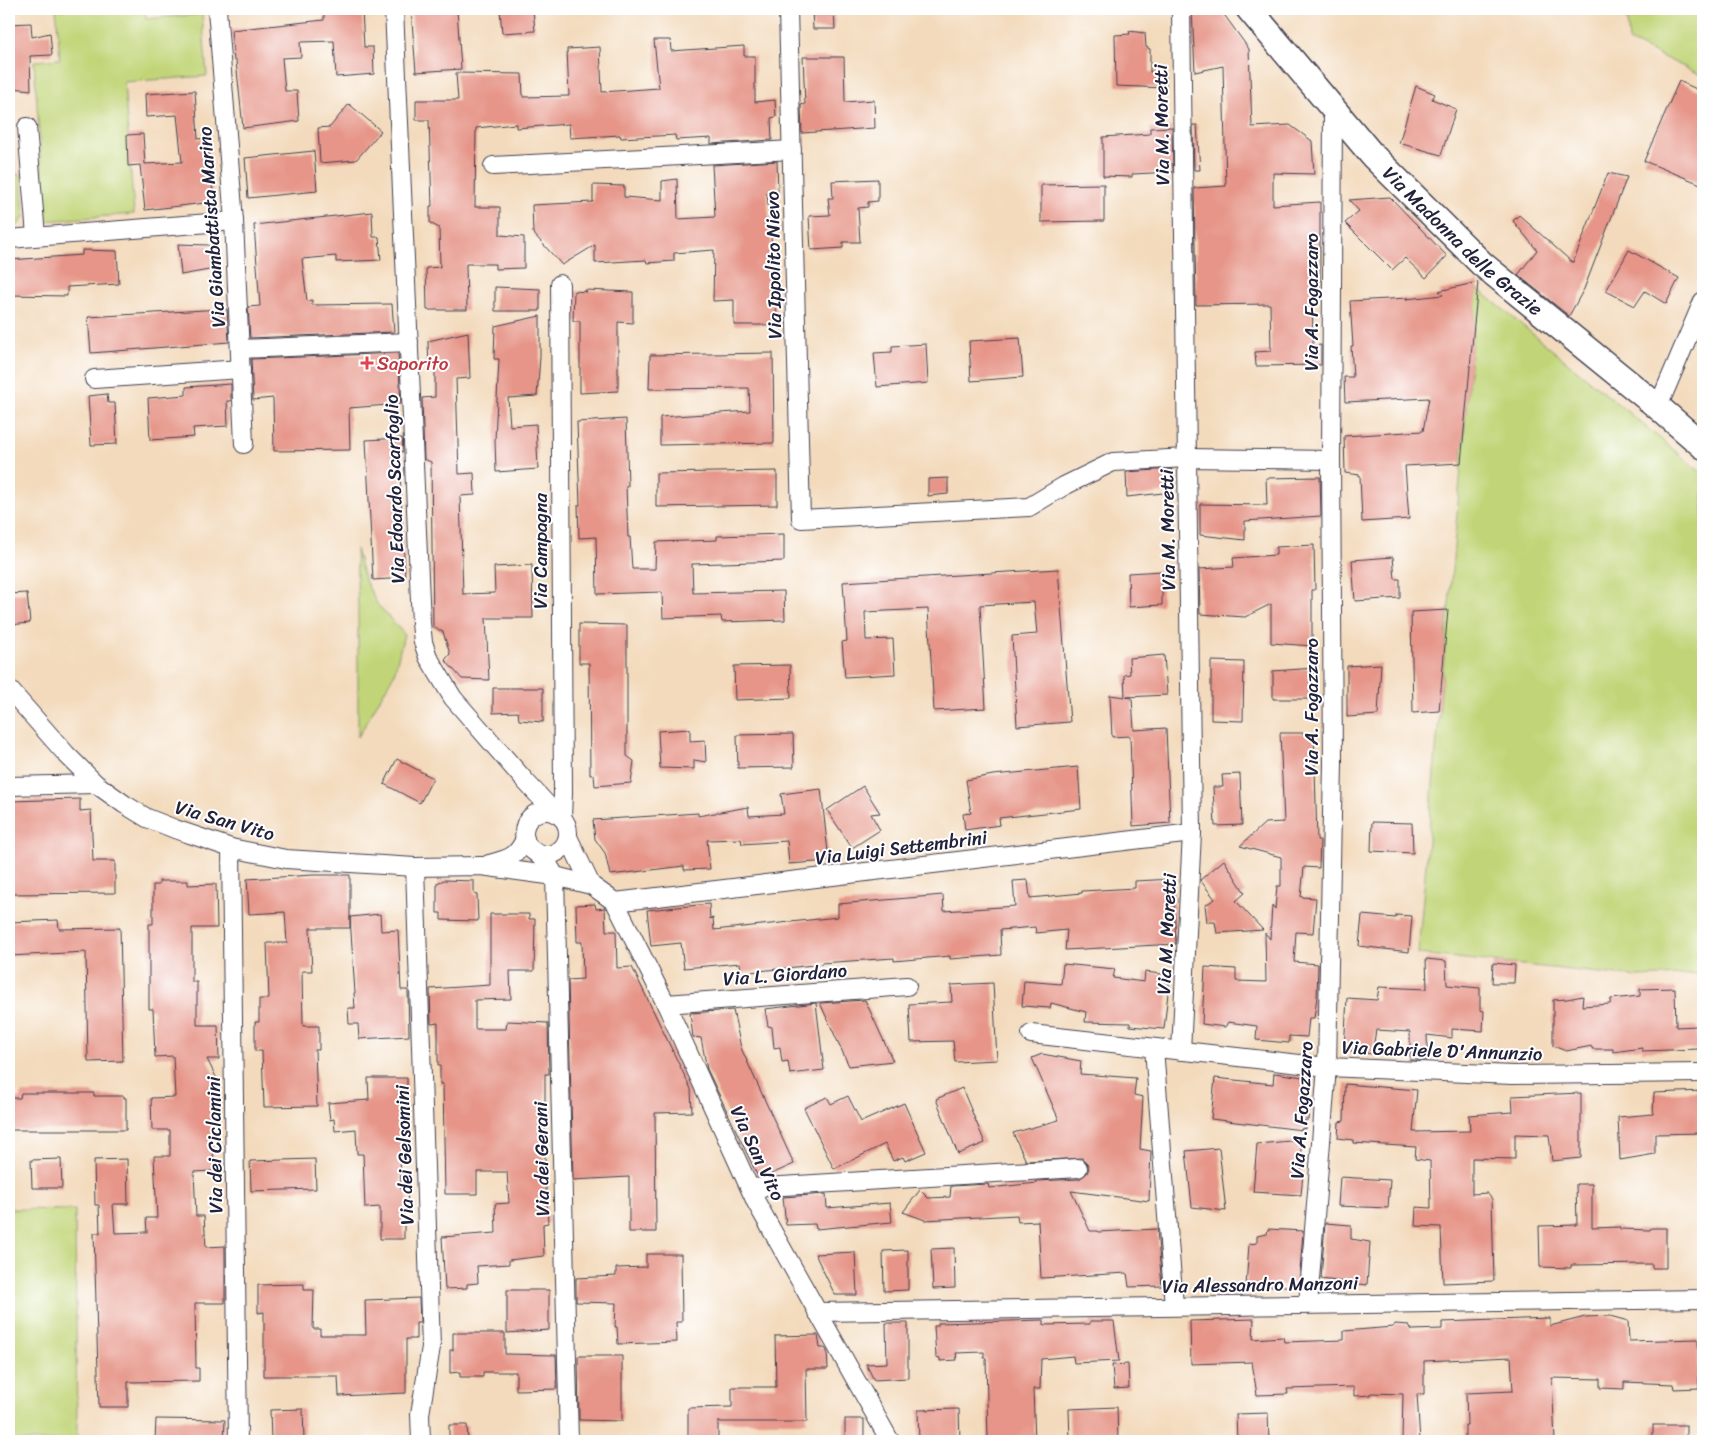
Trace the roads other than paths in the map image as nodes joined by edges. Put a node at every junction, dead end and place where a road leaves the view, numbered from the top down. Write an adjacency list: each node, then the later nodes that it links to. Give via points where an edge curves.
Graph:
1 (217, 9): 10 (street, Via Giambattista Marino)
2 (394, 9): 15 (street, Via Edoardo Scarfoglio)
3 (788, 9): 8 (street, Via Ippolito Nievo)
4 (1180, 9): 22 (street, Via M. Moretti)
5 (1249, 9): 6 (street, Via Madonna delle Grazie)
6 (1332, 109): 19 (street, Via Madonna delle Grazie, via 1373,156 1482,264); 23 (street, Via A. Fogazzaro)
7 (27, 126): 11 (street)
8 (792, 150): 9 (street); 22 (street, Via Ippolito Nievo, via 801,519 1029,507 1113,462)
9 (493, 166)
10 (234, 221): 11 (street); 16 (street, Via Giambattista Marino)
11 (36, 236): 12 (street)
12 (9, 238)
13 (560, 284): 28 (street, Via Campagna, via 563,792)
14 (1703, 301): 19 (street)
15 (409, 342): 16 (street); 25 (street, Via Edoardo Scarfoglio, via 423,642 428,657 453,698)
16 (240, 349): 17 (street, Via Giambattista Marino)
17 (241, 369): 18 (street); 20 (street, Via Giambattista Marino)
18 (94, 379)
19 (1658, 407): 21 (street, Via Madonna delle Grazie)
20 (244, 444)
21 (1703, 446)
22 (1187, 458): 23 (street); 29 (street, Via M. Moretti)
23 (1331, 460): 44 (street, Via A. Fogazzaro, via 1333,763)
24 (9, 689): 26 (street, Via San Vito)
25 (526, 782): 28 (street, Via Edoardo Scarfoglio); 31 (street)
26 (96, 784): 27 (street); 32 (street, Via San Vito, via 148,818)
27 (9, 786)
28 (559, 816): 30 (street, Via San Vito, via 566,823); 31 (street, via 550,812 530,818)
29 (1192, 833): 38 (street, Via Luigi Settembrini); 43 (street, Via M. Moretti)
30 (568, 837): 31 (street, Via San Vito, via 562,848); 37 (street, Via San Vito)
31 (537, 846): 33 (street, Via San Vito); 35 (street); 36 (street)
32 (231, 848): 34 (street, Via San Vito, via 296,860); 52 (street, Via dei Ciclamini)
33 (481, 866): 34 (street, Via San Vito); 35 (street, Via San Vito)
34 (415, 867): 53 (street, Via dei Gelsomini, via 432,1347 420,1414)
35 (527, 872): 36 (street, Via San Vito)
36 (556, 876): 37 (street, Via San Vito); 54 (street, Via dei Gerani)
37 (591, 885): 38 (street, Via San Vito)
38 (615, 902): 40 (street, Via San Vito)
39 (907, 986): 40 (street, Via L. Giordano)
40 (666, 1004): 47 (street, Via San Vito)
41 (1031, 1034): 42 (street, Via Gabriele D'Annunzio)
42 (1154, 1048): 43 (street, Via Gabriele D'Annunzio); 50 (street)
43 (1181, 1051): 44 (street, Via Gabriele D'Annunzio)
44 (1327, 1067): 45 (street, Via Gabriele D'Annunzio, via 1512,1075); 49 (street, Via A. Fogazzaro)
45 (1703, 1073)
46 (1078, 1168): 47 (street)
47 (750, 1188): 51 (street, Via San Vito)
48 (1703, 1298): 49 (street, Via Alessandro Manzoni)
49 (1308, 1304): 50 (street, Via Alessandro Manzoni)
50 (1174, 1306): 51 (street, Via Alessandro Manzoni)
51 (817, 1312): 55 (street, Via San Vito)
52 (238, 1441)
53 (421, 1441)
54 (569, 1441)
55 (890, 1441)

